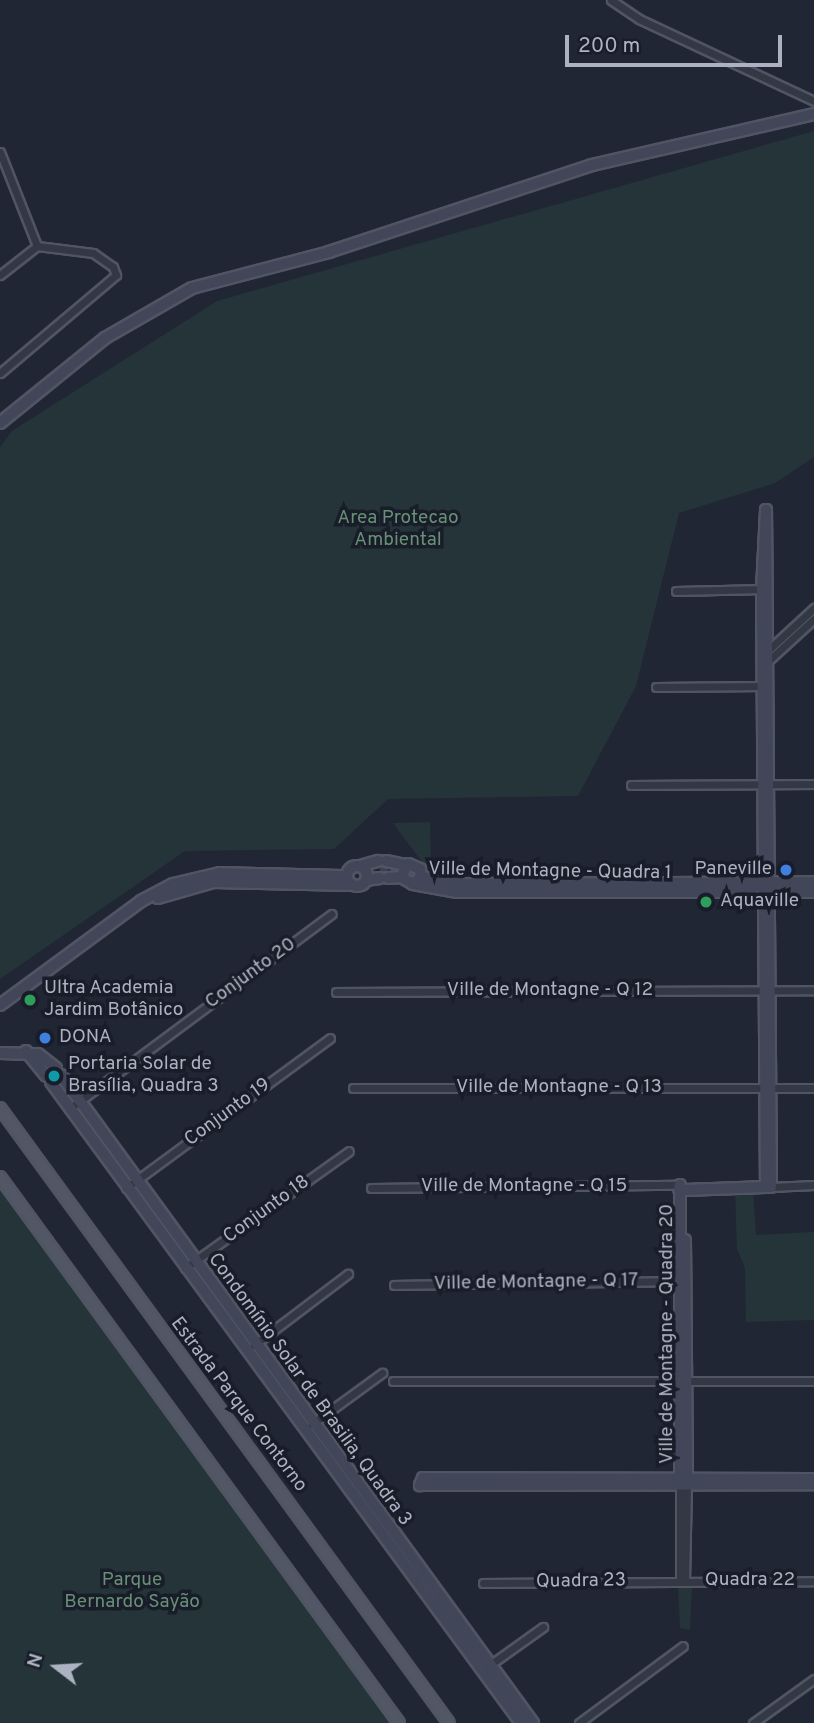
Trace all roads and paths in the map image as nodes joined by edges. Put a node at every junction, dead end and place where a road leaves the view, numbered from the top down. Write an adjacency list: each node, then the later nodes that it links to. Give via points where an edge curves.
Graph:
1 (611, 0): 2 (street, via 639,19)
2 (814, 101)
3 (814, 114): 10 (street, via 592,165 329,252 192,288 105,338)
4 (0, 152): 5 (street)
5 (7, 168): 6 (street); 7 (street)
6 (0, 174)
7 (37, 246): 8 (street); 9 (street, via 66,246 93,253 113,267 116,275)
8 (0, 275)
9 (0, 373)
10 (0, 423)
11 (766, 514): 12 (street)
12 (766, 589): 13 (street); 16 (street)
13 (677, 590)
14 (814, 608): 16 (street)
15 (814, 620): 16 (street)
16 (766, 657): 17 (street)
17 (766, 686): 18 (street); 21 (street)
18 (656, 687)
19 (814, 784): 21 (street)
20 (631, 785): 21 (street)
21 (766, 785): 29 (street)
22 (360, 866): 23 (street); 25 (street); 26 (street, via 353,866)
23 (383, 871): 24 (street); 24 (street); 25 (street)
24 (402, 871): 27 (street); 27 (street, via 418,866)
25 (366, 878): 26 (street)
26 (349, 880): 35 (street, via 203,883 126,913)
27 (417, 881): 29 (street, Ville de Montagne - Quadra 1, via 526,888)
28 (814, 882): 29 (street)
29 (767, 888): 30 (street); 32 (street)
30 (814, 892)
31 (332, 914): 42 (street, Conjunto 20)
32 (767, 990): 33 (street, Ville de Montagne - Q 12); 34 (street, Ville de Montagne - Q 12); 40 (street)
33 (814, 990)
34 (336, 992)
35 (0, 1005)
36 (330, 1038): 47 (street, Conjunto 19)
37 (25, 1051): 38 (street); 42 (street, Condomínio Solar de Brasilia, Quadra 3, via 46,1058); 44 (street, Condomínio Solar de Brasilia, Quadra 3)
38 (0, 1053)
39 (353, 1088): 40 (street, Ville de Montagne - Q 13)
40 (768, 1088): 41 (street, Ville de Montagne - Q 13); 49 (street)
41 (814, 1088)
42 (79, 1101): 44 (street, Conjunto 20); 47 (street, Condomínio Solar de Brasilia, Quadra 3)
43 (0, 1108): 76 (main road, Estrada Parque Contorno)
44 (69, 1108): 51 (street, Condomínio Solar de Brasilia, Quadra 3)
45 (348, 1151): 53 (street, Conjunto 18)
46 (0, 1177): 75 (main road)
47 (135, 1182): 51 (street, Conjunto 19); 53 (street, Condomínio Solar de Brasilia, Quadra 3)
48 (814, 1185): 49 (street)
49 (770, 1186): 50 (street, Ville de Montagne - Quadra 20)
50 (681, 1187): 52 (street, Ville de Montagne - Q 15); 55 (street, Ville de Montagne - Quadra 20)
51 (126, 1188): 53 (street, Condomínio Solar de Brasilia, Quadra 3)
52 (372, 1188)
53 (190, 1265): 57 (street, Condomínio Solar de Brasilia, Quadra 3); 58 (street, Condomínio Solar de Brasilia, Quadra 3)
54 (348, 1274): 57 (street)
55 (682, 1281): 56 (street, Ville de Montagne - Q 17); 62 (street, Ville de Montagne - Quadra 20)
56 (394, 1285)
57 (255, 1345): 58 (street); 63 (street, Condomínio Solar de Brasilia, Quadra 3)
58 (246, 1352): 63 (street, Condomínio Solar de Brasilia, Quadra 3)
59 (382, 1373): 63 (street)
60 (393, 1381): 62 (street)
61 (814, 1381): 62 (street)
62 (684, 1382): 66 (street, Ville de Montagne - Quadra 20)
63 (309, 1427): 73 (street, Condomínio Solar de Brasilia, Quadra 3)
64 (421, 1479): 66 (street, via 422,1486)
65 (814, 1479): 66 (street, Ville de Montagne - Quadra 20)
66 (683, 1482): 67 (street, Ville de Montagne - Quadra 20); 68 (street)
67 (814, 1484)
68 (682, 1581): 69 (street, Quadra 22); 70 (street, Quadra 23)
69 (814, 1581)
70 (483, 1583)
71 (543, 1627): 73 (street)
72 (683, 1646): 79 (street)
73 (487, 1667): 77 (street, Condomínio Solar de Brasilia, Quadra 3); 78 (street, Condomínio Solar de Brasilia, Quadra 3)
74 (814, 1679): 80 (street)
75 (399, 1723)
76 (449, 1723)
77 (521, 1723)
78 (533, 1723)
79 (579, 1723)
80 (753, 1723)

